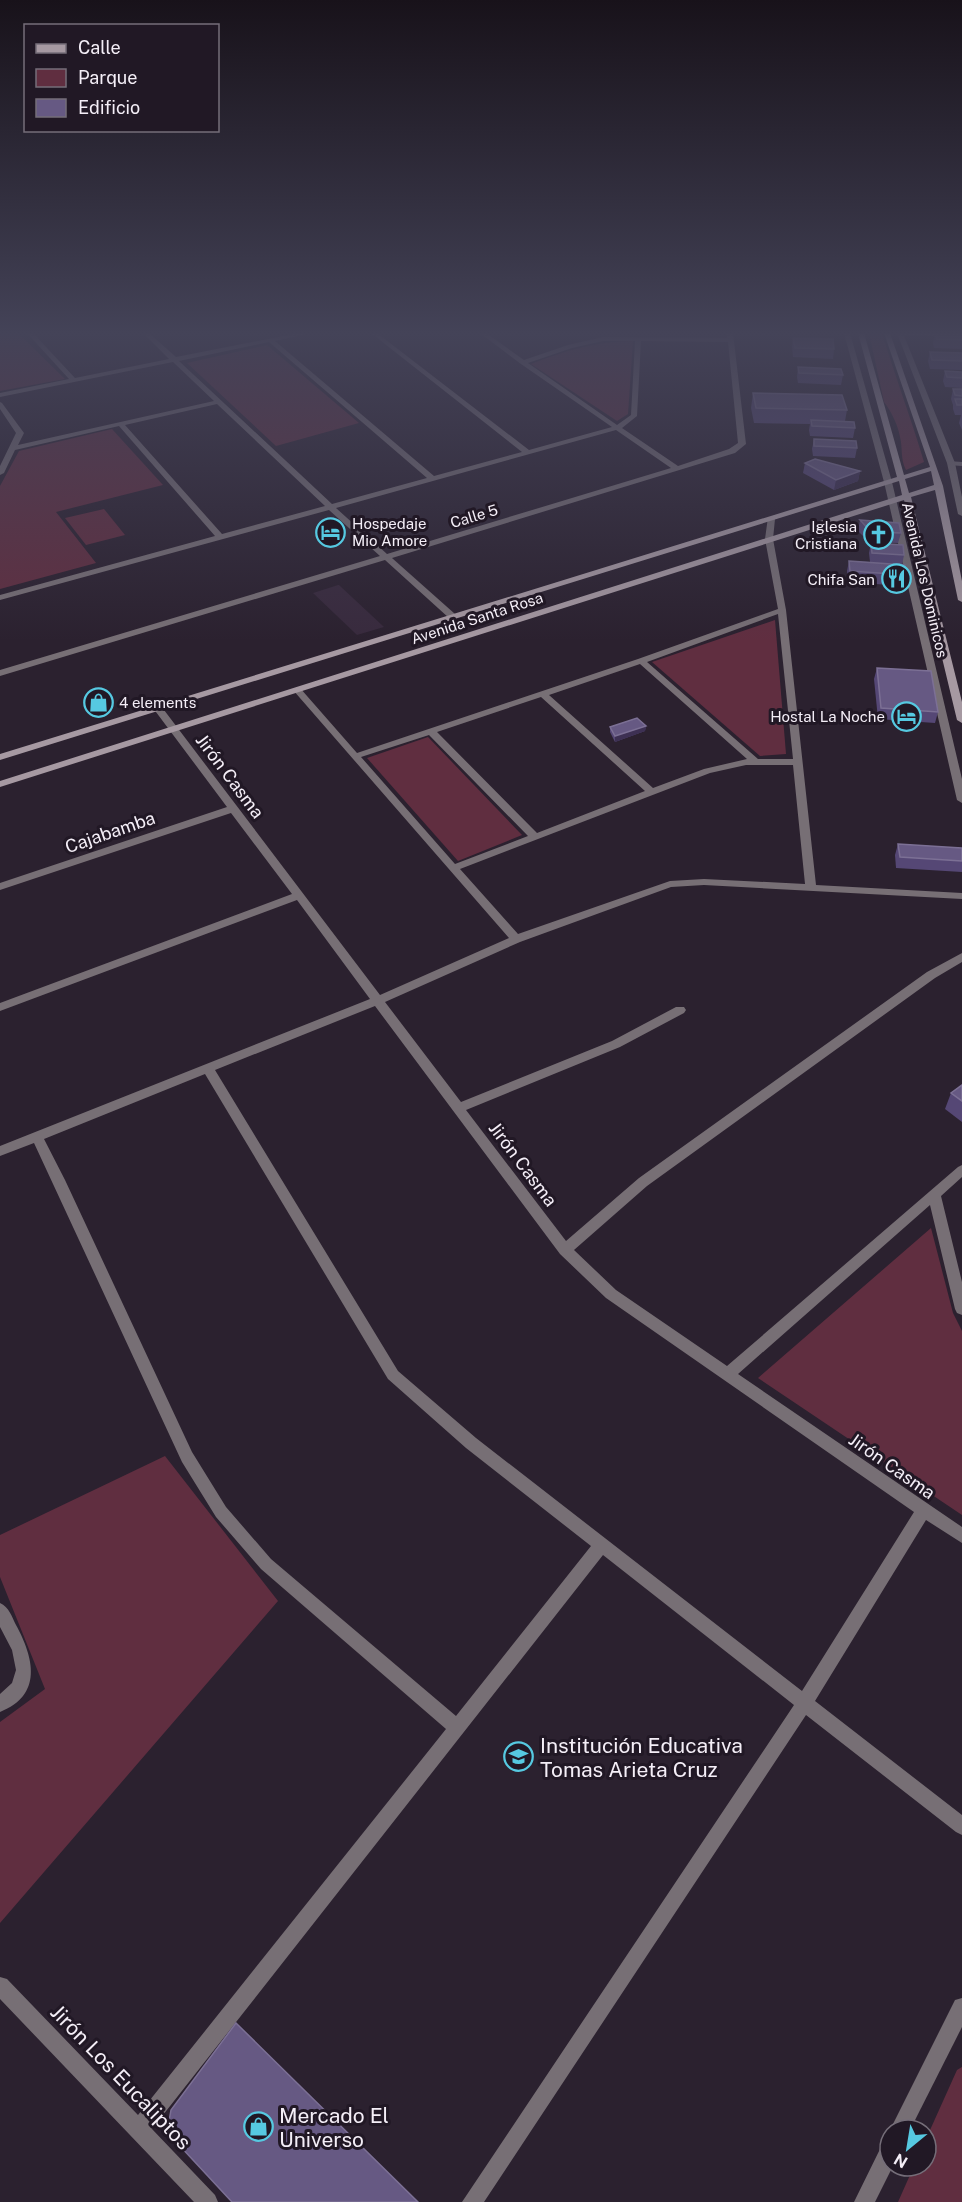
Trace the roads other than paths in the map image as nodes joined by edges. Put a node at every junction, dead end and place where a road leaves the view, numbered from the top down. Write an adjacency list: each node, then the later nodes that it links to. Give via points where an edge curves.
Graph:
1 (19, 436): 14 (street)
2 (66, 436): 14 (street)
3 (131, 436): 31 (street)
4 (253, 436): 28 (street)
5 (382, 436): 22 (street)
6 (506, 436): 15 (street)
7 (588, 436): 15 (street)
8 (628, 436): 18 (street)
9 (741, 436): 18 (street, Calle 5, via 742,444 732,451)
10 (875, 436): 24 (street, Avenida Los Dominicos)
11 (890, 436): 21 (main road, Avenida Los Dominicos)
12 (923, 436): 19 (main road, Avenida Los Dominicos)
13 (940, 436): 16 (street)
14 (14, 448): 20 (street)
15 (527, 452): 22 (street)
16 (951, 463): 17 (street); 23 (street)
17 (962, 464)
18 (676, 468): 33 (street, Calle 5)
19 (934, 468): 21 (main road, Avenida Santa Rosa); 25 (main road, Avenida Los Dominicos)
20 (0, 473)
21 (902, 478): 24 (main road, Avenida Santa Rosa); 26 (main road, Avenida Los Dominicos)
22 (433, 479): 28 (street)
23 (958, 480): 25 (street, Avenida Santa Rosa); 29 (street)
24 (888, 482): 27 (street, Avenida Los Dominicos); 30 (main road, Avenida Santa Rosa)
25 (939, 486): 26 (main road, Avenida Santa Rosa); 35 (main road, Avenida Los Dominicos)
26 (906, 496): 27 (main road, Avenida Santa Rosa); 43 (main road, Avenida Los Dominicos)
27 (892, 500): 32 (main road, Avenida Santa Rosa); 52 (street, Avenida Los Dominicos)
28 (330, 507): 31 (street); 33 (street)
29 (962, 514)
30 (771, 519): 32 (street); 37 (main road, Avenida Santa Rosa)
31 (220, 537): 34 (street)
32 (769, 539): 36 (street); 40 (main road, Avenida Santa Rosa)
33 (385, 557): 37 (street); 39 (street, Calle 5)
34 (0, 598)
35 (962, 600)
36 (782, 610): 38 (street); 49 (street)
37 (452, 616): 42 (main road, Avenida Santa Rosa)
38 (641, 661): 41 (street); 48 (street)
39 (0, 673)
40 (297, 690): 44 (main road, Avenida Santa Rosa); 46 (street)
41 (543, 694): 45 (street); 51 (street)
42 (158, 708): 44 (street, Jirón Casma); 47 (main road, Avenida Santa Rosa)
43 (962, 720)
44 (173, 730): 50 (main road, Avenida Santa Rosa); 53 (street, Jirón Casma)
45 (431, 731): 46 (street); 54 (street)
46 (356, 756): 55 (street)
47 (0, 757)
48 (756, 762): 49 (street); 51 (street, via 707,771)
49 (798, 762): 57 (street)
50 (0, 784)
51 (652, 792): 54 (street)
52 (962, 800)
53 (232, 808): 56 (street, Cajabamba); 58 (street, Jirón Casma)
54 (535, 837): 55 (street)
55 (454, 868): 60 (street)
56 (0, 887)
57 (811, 888): 59 (street); 60 (street, via 670,884)
58 (298, 896): 62 (street, Jirón Casma); 63 (street)
59 (962, 896)
60 (516, 939): 62 (street)
61 (962, 957): 71 (street, via 643,1182)
62 (378, 1000): 65 (street); 66 (street, Jirón Casma)
63 (0, 1006)
64 (680, 1010): 66 (street, via 616,1044)
65 (208, 1068): 67 (street); 76 (street, via 393,1375 471,1443)
66 (458, 1108): 71 (street, Jirón Casma)
67 (37, 1137): 68 (street); 80 (street, via 187,1456 222,1512 266,1564)
68 (0, 1151)
69 (962, 1170): 70 (street)
70 (934, 1195): 72 (street); 73 (street)
71 (565, 1250): 73 (street, Jirón Casma, via 611,1294)
72 (962, 1309)
73 (728, 1374): 74 (street, Jirón Casma)
74 (924, 1509): 75 (street, Jirón Casma); 79 (street)
75 (962, 1536)
76 (602, 1545): 79 (street); 80 (street)
77 (0, 1611): 78 (street, via 24,1666 17,1691)
78 (0, 1704)
79 (804, 1704): 81 (street); 88 (street)
80 (457, 1728): 85 (street)
81 (962, 1826)
82 (0, 1986): 85 (street, Jirón Los Eucaliptos)
83 (962, 2007): 84 (street)
84 (906, 2118)
85 (139, 2130): 87 (street, Jirón Los Eucaliptos)
86 (878, 2174): 89 (street)
87 (208, 2202)
88 (472, 2202)
89 (864, 2202)

